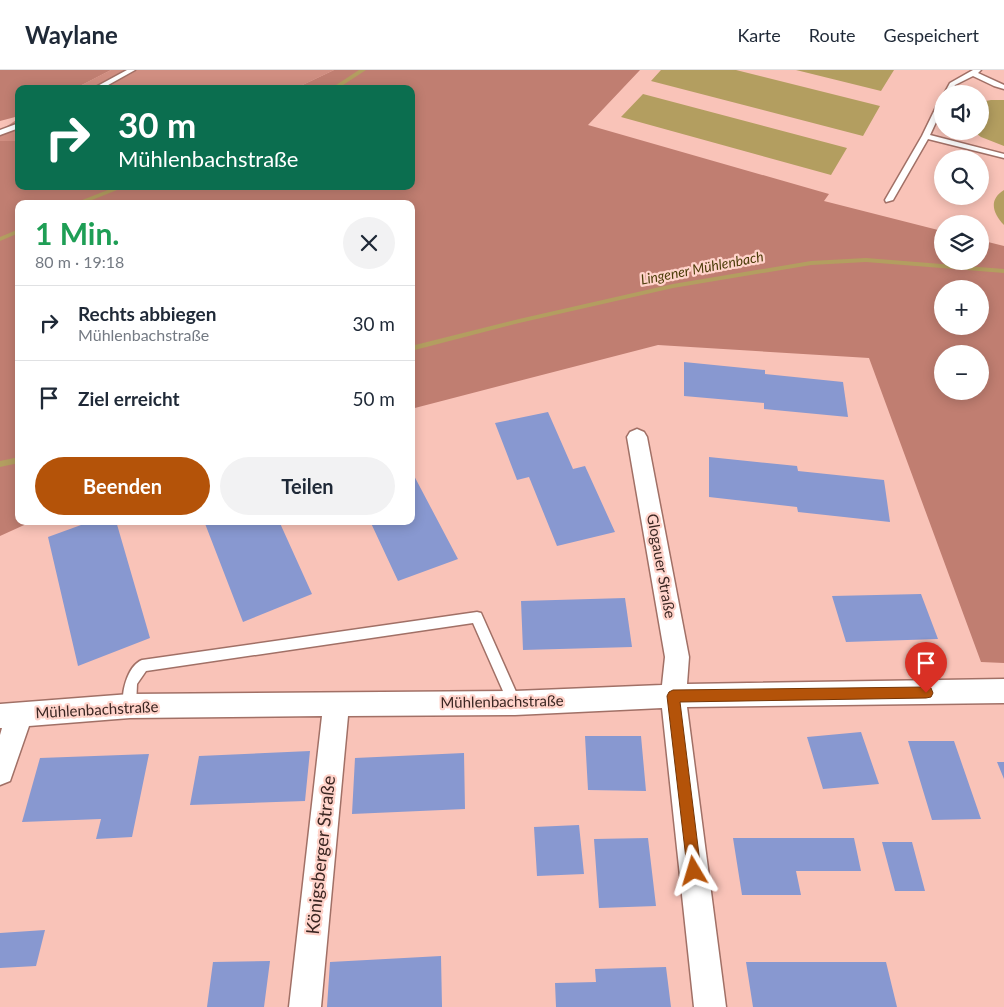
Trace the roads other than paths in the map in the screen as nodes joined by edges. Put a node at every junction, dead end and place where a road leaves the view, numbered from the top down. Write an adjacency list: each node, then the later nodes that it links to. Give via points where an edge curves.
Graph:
1 (132, 70): 3 (lane)
2 (976, 72): 4 (lane); 5 (lane)
3 (103, 85)
4 (952, 85)
5 (1004, 87)
6 (934, 120): 9 (lane)
7 (15, 127): 8 (lane)
8 (0, 134)
9 (926, 136): 10 (lane); 11 (lane)
10 (1004, 156)
11 (889, 200)
12 (637, 437): 14 (street, Glogauer Straße, via 677,658)
13 (1004, 692): 14 (street, Mühlenbachstraße)
14 (673, 696): 15 (street, Mühlenbachstraße); 21 (street, Glogauer Straße)
15 (515, 703): 16 (street, Mühlenbachstraße); 17 (lane, via 477,617 142,666 130,683)
16 (336, 704): 17 (street, Mühlenbachstraße); 20 (street, Königsberger Straße)
17 (130, 706): 18 (street, Mühlenbachstraße)
18 (10, 715): 19 (street)
19 (0, 772)
20 (305, 1007)
21 (710, 1007)

